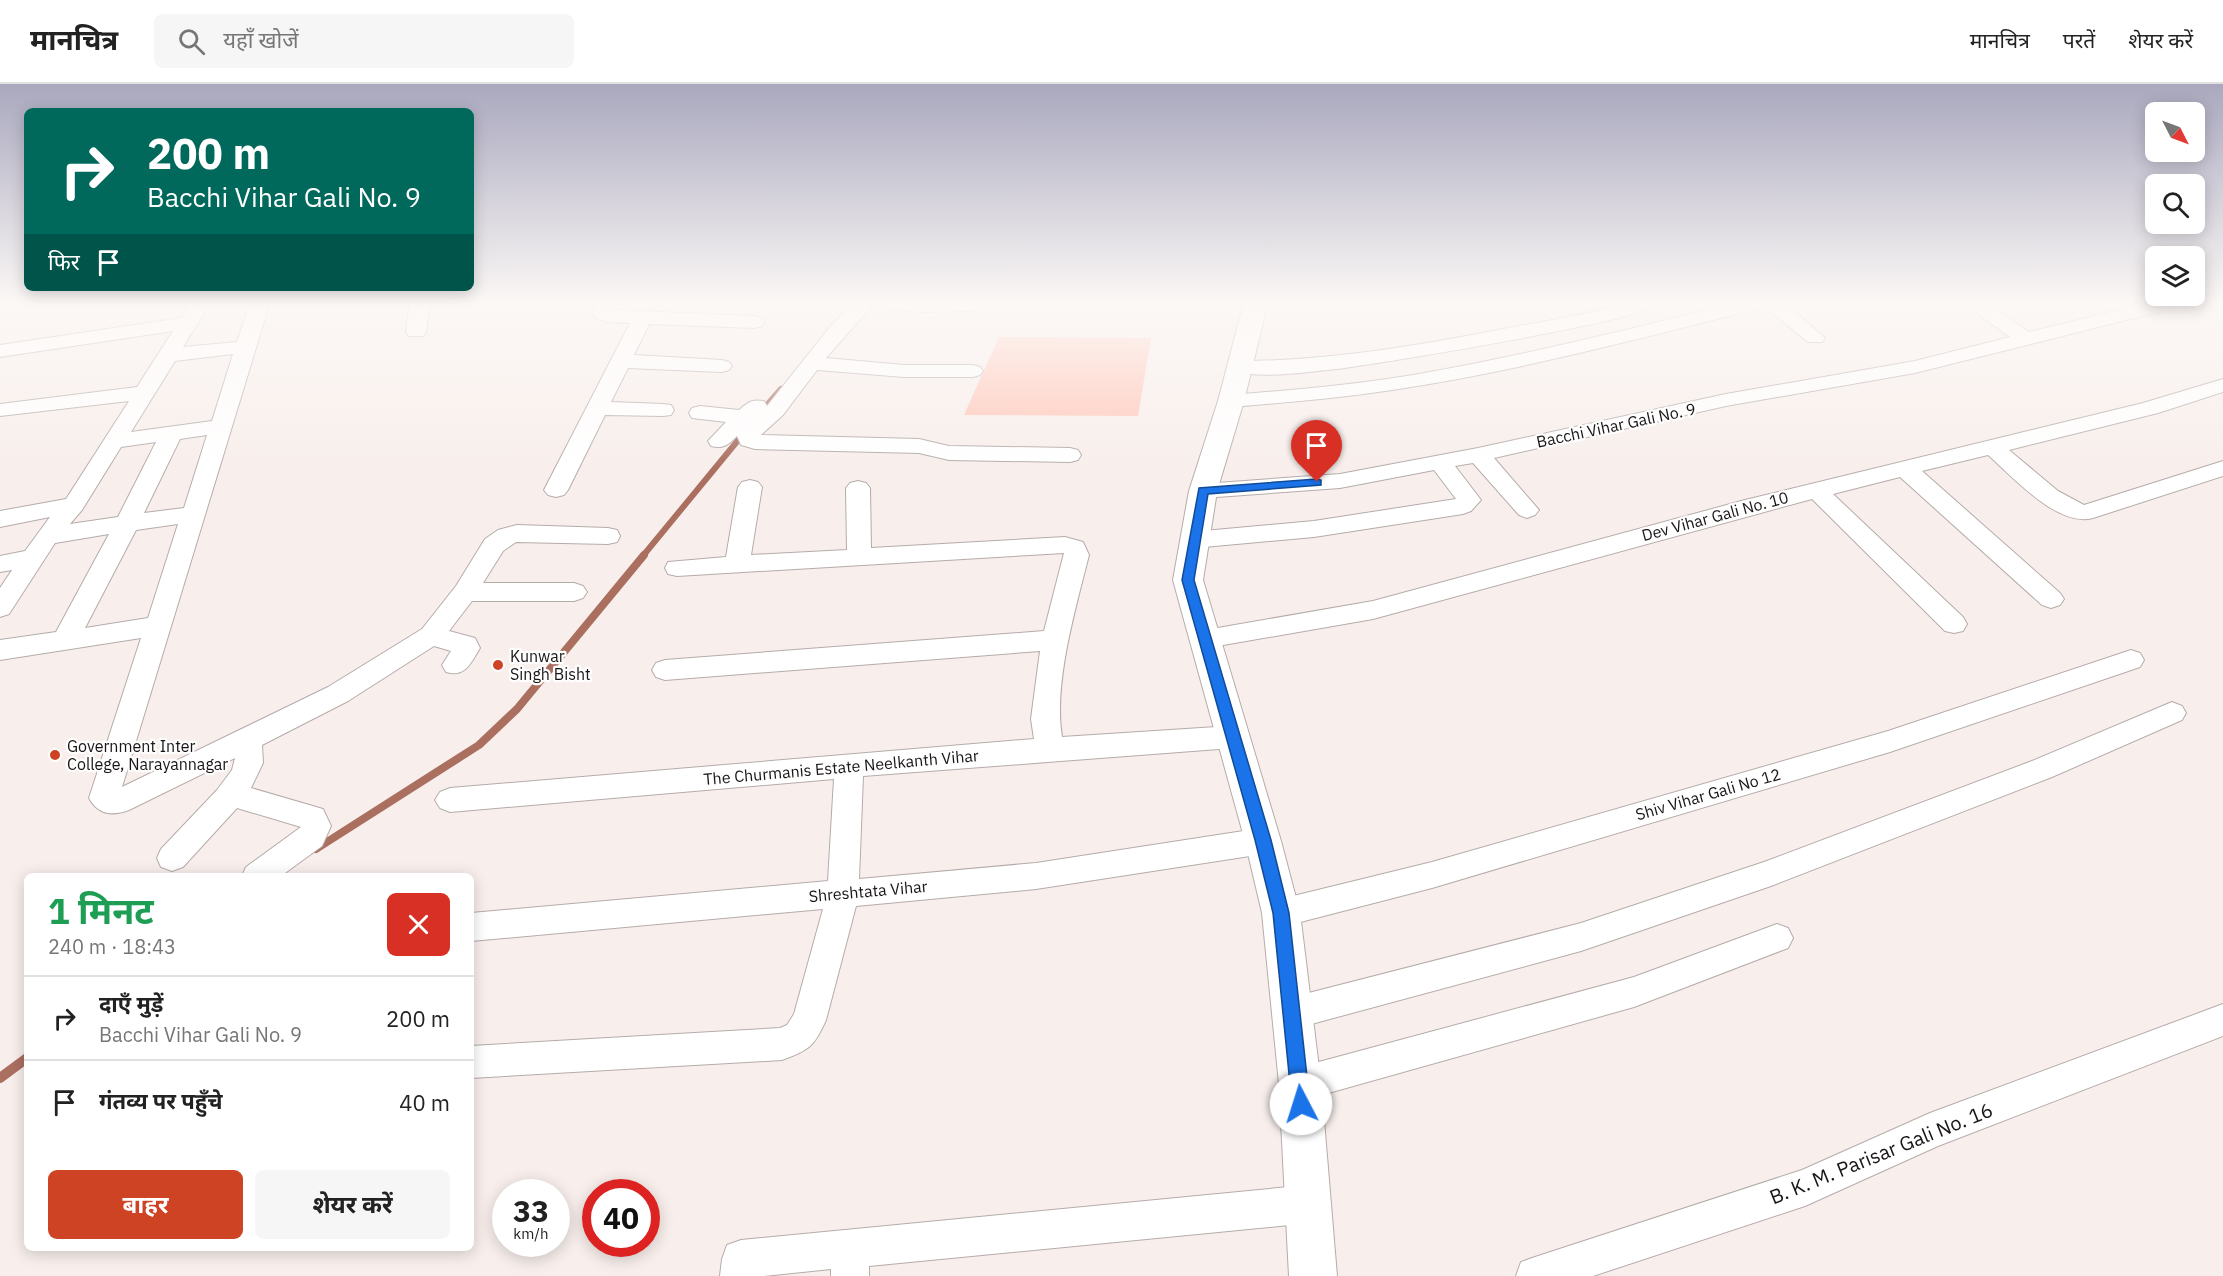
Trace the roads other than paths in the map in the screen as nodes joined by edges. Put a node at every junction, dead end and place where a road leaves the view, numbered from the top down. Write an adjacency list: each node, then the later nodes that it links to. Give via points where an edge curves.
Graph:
1 (168, 358): 16 (street)
2 (241, 358): 23 (street)
3 (623, 358): 10 (street)
4 (795, 358): 22 (street)
5 (816, 358): 11 (street)
6 (1241, 358): 13 (street)
7 (1374, 358): 13 (street, via 1278,368)
8 (1524, 358): 17 (street, via 1413,381)
9 (1952, 358): 29 (street, Bacchi Vihar Gali No. 9, via 1726,400)
10 (621, 361): 12 (street); 18 (street)
11 (812, 363): 14 (street, via 904,371); 28 (street, via 776,410 748,436 749,440 919,446 949,453)
12 (722, 366)
13 (1239, 367): 17 (street)
14 (973, 371)
15 (2223, 386): 27 (street, Dev Vihar Gali No. 10)
16 (146, 392): 20 (street); 25 (street)
17 (1231, 400): 37 (street)
18 (597, 408): 19 (street); 35 (street)
19 (663, 410)
20 (0, 411)
21 (700, 413): 22 (street)
22 (745, 417): 26 (street)
23 (219, 427): 24 (street); 40 (street)
24 (172, 433): 25 (street); 42 (street)
25 (116, 441): 38 (street)
26 (719, 441)
27 (1992, 447): 31 (street, Dev Vihar Gali No. 10); 32 (street, via 2059,503 2085,513)
28 (1070, 455)
29 (1478, 455): 30 (street, Bacchi Vihar Gali No. 9); 39 (street)
30 (1440, 462): 37 (street, Bacchi Vihar Gali No. 9, via 1340,481); 45 (street, via 1466,503 1314,529)
31 (1904, 468): 36 (street, Dev Vihar Gali No. 10); 53 (street)
32 (2223, 468)
33 (750, 487): 49 (street)
34 (858, 488): 47 (street)
35 (556, 490)
36 (1816, 490): 55 (street); 58 (street, Dev Vihar Gali No. 10, via 1373,610)
37 (1203, 491): 45 (street)
38 (74, 505): 41 (street); 43 (street)
39 (1527, 510)
40 (192, 514): 42 (street); 56 (street)
41 (0, 519)
42 (127, 524): 43 (street); 59 (street)
43 (47, 536): 46 (street)
44 (608, 536): 51 (street, via 507,536 495,545)
45 (1193, 540): 58 (street, via 1188,580)
46 (33, 557): 48 (street); 54 (street)
47 (859, 558): 49 (street); 60 (street, via 1065,545 1074,548 1077,555)
48 (0, 564)
49 (737, 565): 50 (street)
50 (677, 568)
51 (465, 592): 52 (street); 57 (street)
52 (574, 592)
53 (2051, 600)
54 (0, 608)
55 (1954, 624)
56 (157, 626): 59 (street); 67 (street, via 104,798 119,802)
57 (431, 636): 63 (street, via 466,645); 67 (street, via 338,694)
58 (1206, 639): 66 (street)
59 (65, 640): 61 (street)
60 (1055, 640): 64 (street); 68 (street, via 1045,719)
61 (0, 650)
62 (2131, 660): 76 (street, Shiv Vihar Gali No 12, via 1890,741 1432,875)
63 (454, 665)
64 (665, 670)
65 (2172, 713): 79 (street, via 2042,770 1772,873 1581,937)
66 (1232, 737): 68 (street, The Churmanis Estate Neelkanth Vihar); 72 (street)
67 (246, 740): 70 (street, via 249,765)
68 (1050, 750): 69 (street, The Churmanis Estate Neelkanth Vihar)
69 (849, 766): 71 (street, The Churmanis Estate Neelkanth Vihar); 75 (street)
70 (231, 794): 73 (street); 74 (street, via 312,818 316,826 311,837)
71 (450, 800)
72 (1263, 840): 75 (street, Shreshtata Vihar, via 1036,876); 76 (street)
73 (172, 858)
74 (261, 873)
75 (843, 894): 77 (street, Shreshtata Vihar); 81 (street, via 809,1020 800,1036 782,1044)
76 (1281, 913): 79 (street)
77 (474, 927)
78 (1778, 938): 82 (street, via 1634,992)
79 (1293, 1013): 82 (street)
80 (2223, 1020): 87 (street, B. K. M. Parisar Gali No. 16, via 1930,1131 1804,1187)
81 (474, 1062)
82 (1300, 1084): 83 (street)
83 (1310, 1204): 84 (street); 86 (street)
84 (850, 1262): 85 (street, via 741,1259)
85 (739, 1276)
86 (1313, 1276)
87 (1535, 1276)

